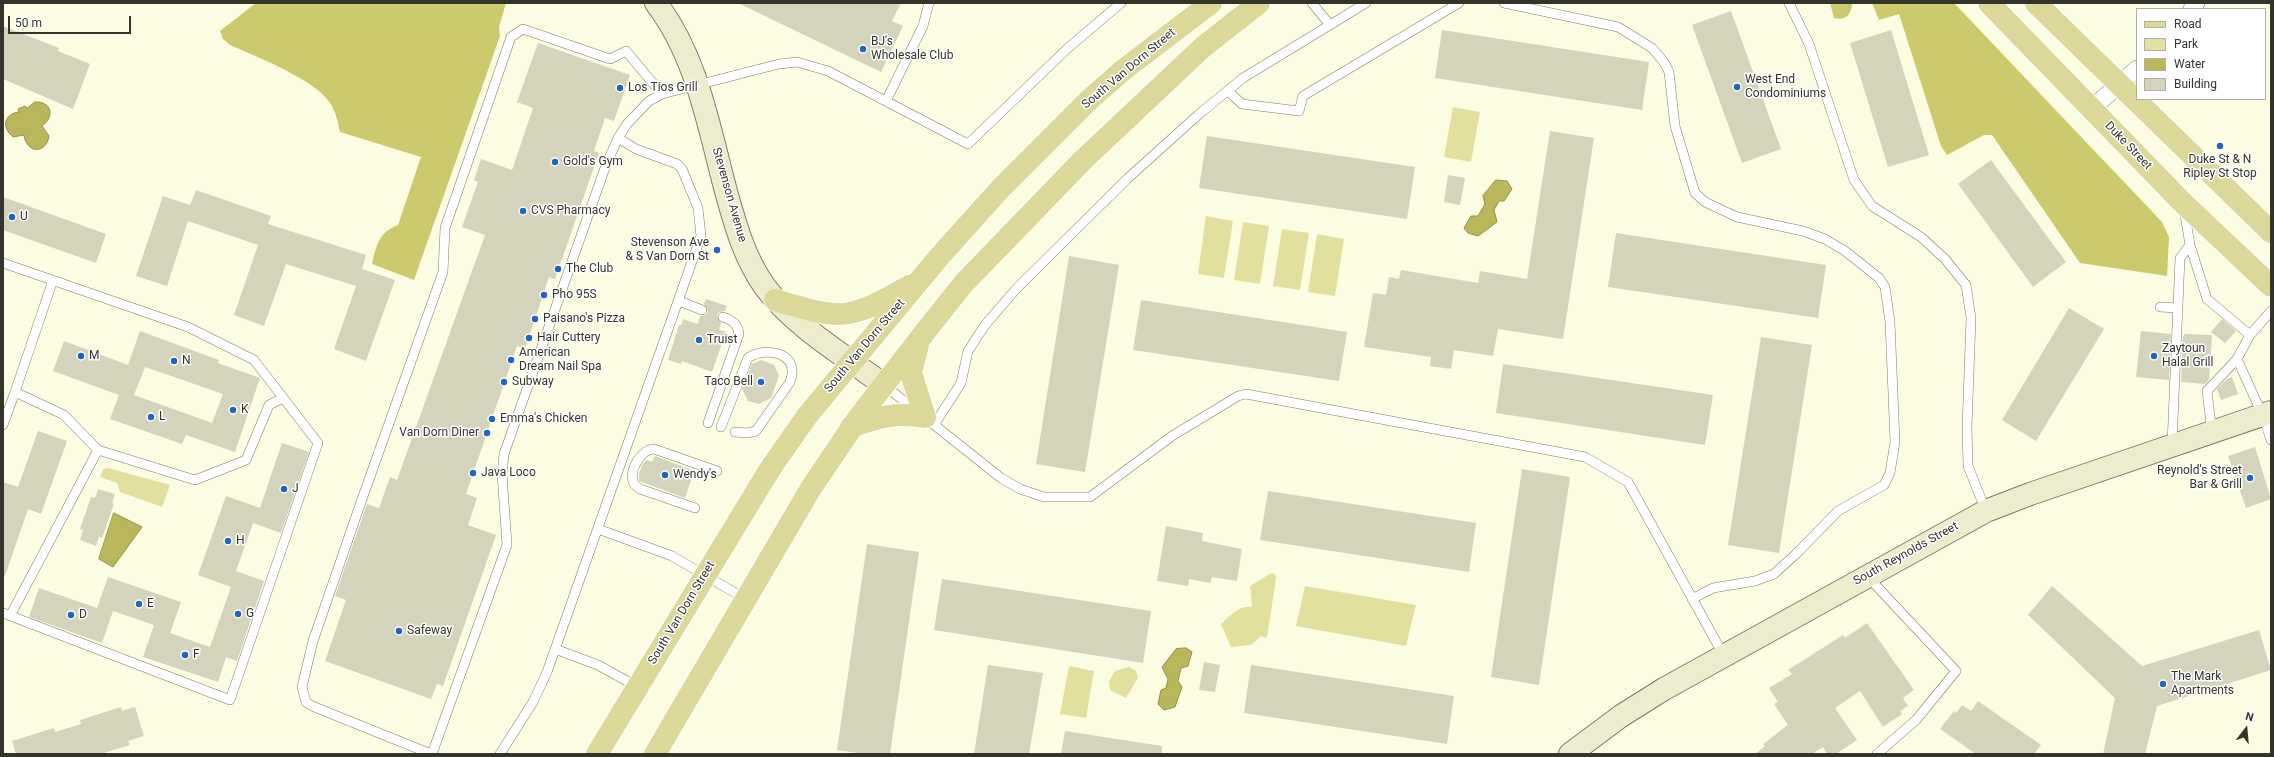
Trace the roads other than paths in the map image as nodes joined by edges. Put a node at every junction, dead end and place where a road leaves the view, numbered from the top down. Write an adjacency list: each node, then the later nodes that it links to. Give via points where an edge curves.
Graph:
1 (656, 3): 20 (street, Stevenson Avenue, via 683,47)
2 (929, 3): 25 (lane, via 923,26)
3 (1121, 3): 25 (lane, via 968,144)
4 (1199, 3): 16 (main road)
5 (1211, 3): 16 (main road, South Van Dorn Street)
6 (1259, 3): 43 (main road, via 1203,47 1083,160 964,283)
7 (1312, 3): 17 (lane)
8 (1347, 3): 15 (lane)
9 (1366, 3): 15 (lane)
10 (1459, 3): 21 (lane, via 1304,96 1299,110 1242,104)
11 (1504, 3): 67 (lane, via 1618,27 1652,48 1669,72 1675,126 1695,193 1705,202 1737,217 1803,231 1825,239 1879,278 1885,287 1890,322 1895,442 1890,473 1884,485 1838,511 1774,574 1755,582 1713,588)
12 (1789, 3): 62 (lane, via 1809,44 1854,180 1872,206 1921,237 1945,259 1966,285 1972,318 1966,427 1968,466)
13 (1989, 3): 26 (main road, Duke Street)
14 (2043, 8): 19 (main road)
15 (1353, 11): 17 (lane)
16 (1183, 24): 32 (main road, South Van Dorn Street, via 1088,101 996,193)
17 (1330, 25): 21 (lane, via 1257,69)
18 (2136, 70): 19 (street)
19 (2121, 83): 23 (main road); 26 (street)
20 (698, 85): 22 (lane); 25 (lane, via 779,64 797,62 828,72); 35 (street, Stevenson Avenue, via 736,226 751,263)
21 (1228, 91): 50 (lane, via 1127,179 984,325 968,351 961,383)
22 (662, 94): 27 (lane, via 638,112); 72 (lane, via 626,51 610,59 523,29 511,37 445,228 443,272 361,502 314,641 302,687 306,702 312,706)
23 (2136, 98)
24 (2138, 100): 29 (main road)
25 (886, 101)
26 (2091, 109): 28 (main road, Duke Street)
27 (618, 138): 36 (lane, via 636,149 677,164 682,169 698,208 701,236); 72 (lane, via 606,165 504,454 502,474 507,545)
28 (2182, 202): 30 (lane); 34 (main road, Duke Street)
29 (2271, 232)
30 (2190, 245): 38 (lane, via 2180,258); 42 (lane, via 2207,299)
31 (3, 263): 33 (lane)
32 (922, 278): 35 (main road, via 874,306 850,314 818,312); 45 (main road, South Van Dorn Street)
33 (53, 280): 47 (lane); 48 (lane, via 188,327 254,360)
34 (2271, 286)
35 (775, 300): 45 (street, Stevenson Avenue, via 799,322)
36 (679, 302): 39 (lane); 63 (lane)
37 (2160, 307): 38 (lane)
38 (2178, 308): 58 (lane)
39 (702, 310)
40 (2271, 311): 42 (lane)
41 (723, 317): 51 (lane, via 734,322 739,334)
42 (2250, 335): 44 (lane)
43 (920, 338): 46 (main road); 50 (main road, via 911,373)
44 (2237, 359): 49 (lane); 56 (lane, via 2206,391)
45 (852, 362): 46 (street, Stevenson Avenue); 64 (main road, South Van Dorn Street, via 806,416)
46 (884, 385): 50 (lane); 54 (main road)
47 (15, 392): 52 (lane); 59 (lane, via 64,415)
48 (283, 398): 59 (lane, via 269,405 246,460 195,480); 68 (lane, via 318,443 230,700)
49 (2267, 414): 56 (street, South Reynolds Street); 57 (lane)
50 (929, 421): 54 (main road, via 896,414); 67 (lane, via 1001,478 1020,489 1044,497 1090,497 1172,436 1238,396 1246,394 1585,457 1628,482)
51 (708, 423)
52 (3, 425)
53 (721, 427): 55 (lane, via 748,358 766,350 780,354 791,365 790,382 756,431)
54 (851, 427): 66 (main road)
55 (735, 432)
56 (2212, 434): 58 (street, South Reynolds Street)
57 (2271, 440)
58 (2172, 447): 62 (street, South Reynolds Street)
59 (98, 450): 68 (lane)
60 (717, 471): 61 (lane, via 654,449 646,450 640,456 632,476 634,484 640,489)
61 (695, 508)
62 (1986, 511): 65 (street, South Reynolds Street)
63 (598, 529): 64 (lane, via 672,556); 69 (lane)
64 (705, 575): 66 (lane); 71 (main road, South Van Dorn Street)
65 (1867, 576): 70 (street, South Reynolds Street); 77 (lane, via 1956,670 1916,720)
66 (744, 598): 75 (main road)
67 (1692, 599): 70 (lane)
68 (6, 614)
69 (556, 649): 71 (lane, via 598,665); 73 (lane, via 535,698)
70 (1724, 656): 76 (street, South Reynolds Street, via 1621,716)
71 (636, 686): 74 (main road, South Van Dorn Street)
72 (432, 754)
73 (500, 754)
74 (596, 754)
75 (655, 754)
76 (1570, 754)
77 (1877, 754)

